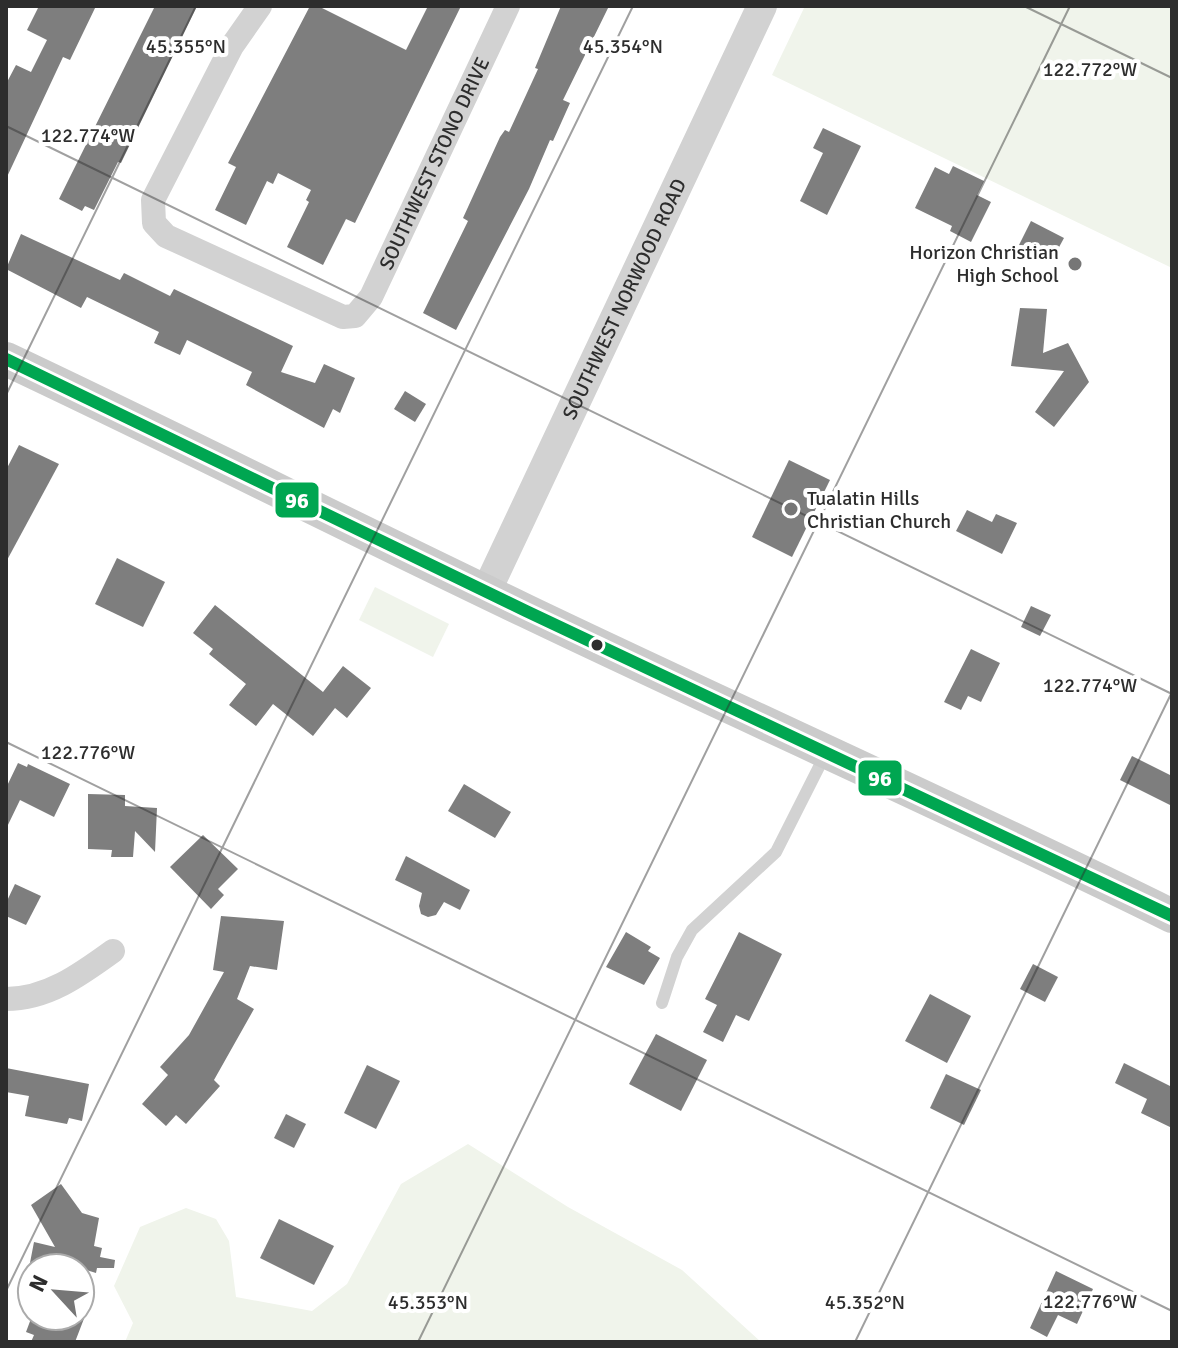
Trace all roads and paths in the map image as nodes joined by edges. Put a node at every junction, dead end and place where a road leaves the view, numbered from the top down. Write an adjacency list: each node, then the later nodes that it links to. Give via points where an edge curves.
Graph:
1 (260, 6): 2 (street, SOUTHWEST STONO DRIVE, via 232,46 153,200 154,223 166,236 329,313 355,316 371,297)
2 (508, 6)
3 (762, 6): 5 (street, SOUTHWEST NORWOOD ROAD)
4 (6, 359): 5 (main road)
5 (486, 592): 6 (main road)
6 (827, 750): 7 (main road); 10 (lane, via 776,852 692,930)
7 (1172, 916)
8 (113, 951): 9 (street, via 32,999)
9 (6, 999)
10 (662, 1003)

